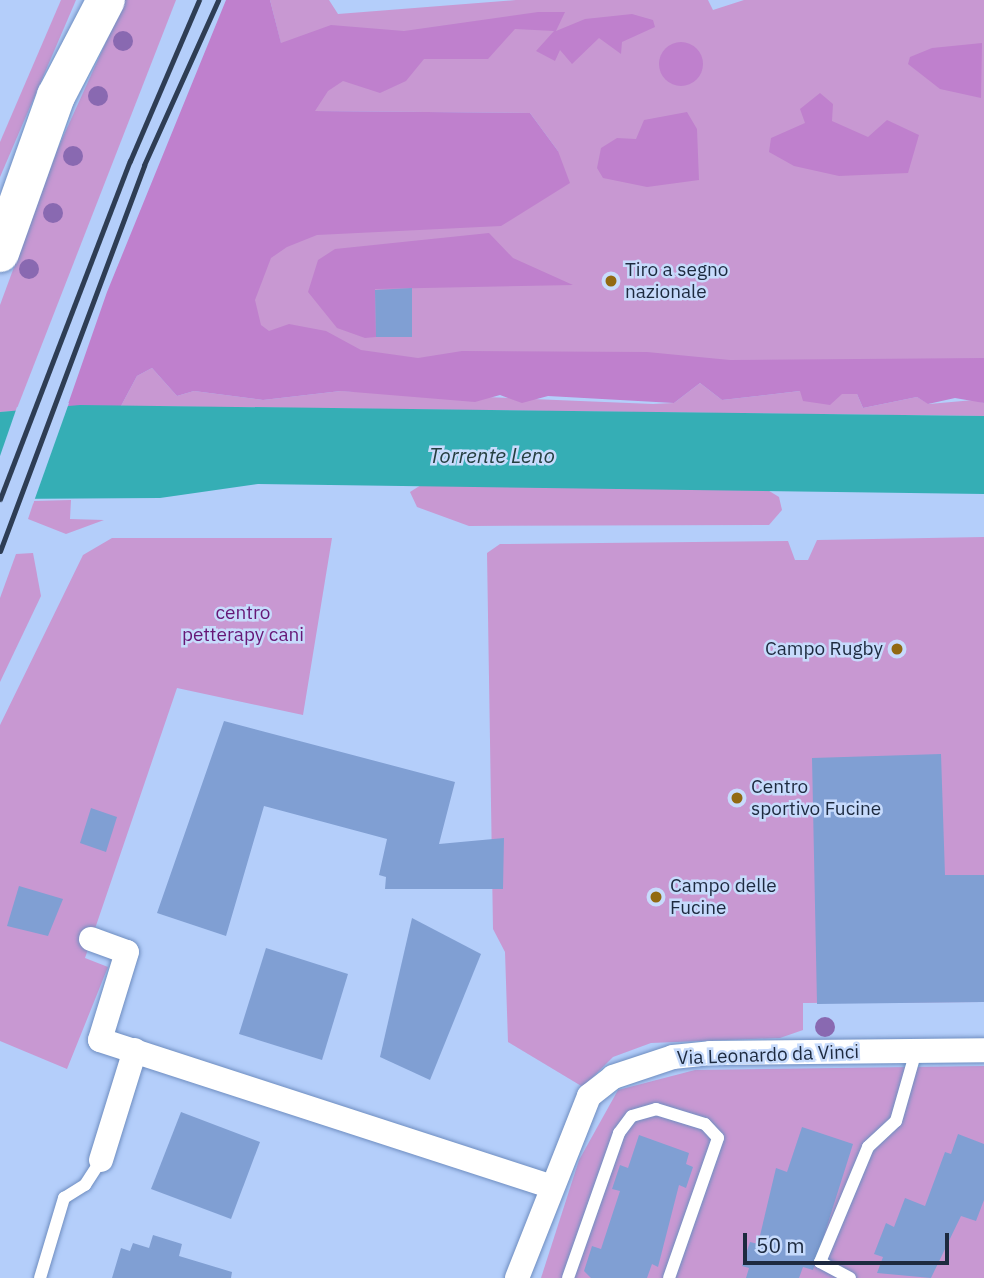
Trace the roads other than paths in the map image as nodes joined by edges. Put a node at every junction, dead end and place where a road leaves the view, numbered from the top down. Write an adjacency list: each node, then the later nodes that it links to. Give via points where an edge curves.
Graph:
1 (106, 0): 2 (main road, via 56,96)
2 (0, 253)
3 (91, 939): 4 (street, via 127,952 100,1040)
4 (135, 1050): 7 (street); 8 (street)
5 (984, 1050): 6 (street, Via Leonardo da Vinci)
6 (916, 1051): 8 (street, Via Leonardo da Vinci, via 710,1053 640,1066 589,1096); 13 (lane, via 896,1121 868,1147 820,1262)
7 (101, 1160): 9 (lane, via 85,1185 64,1198)
8 (550, 1186): 10 (street, Via Leonardo da Vinci)
9 (40, 1278)
10 (517, 1278)
11 (568, 1278): 12 (lane, via 619,1133 632,1116 656,1109 705,1124 718,1138)
12 (669, 1278)
13 (849, 1278)

